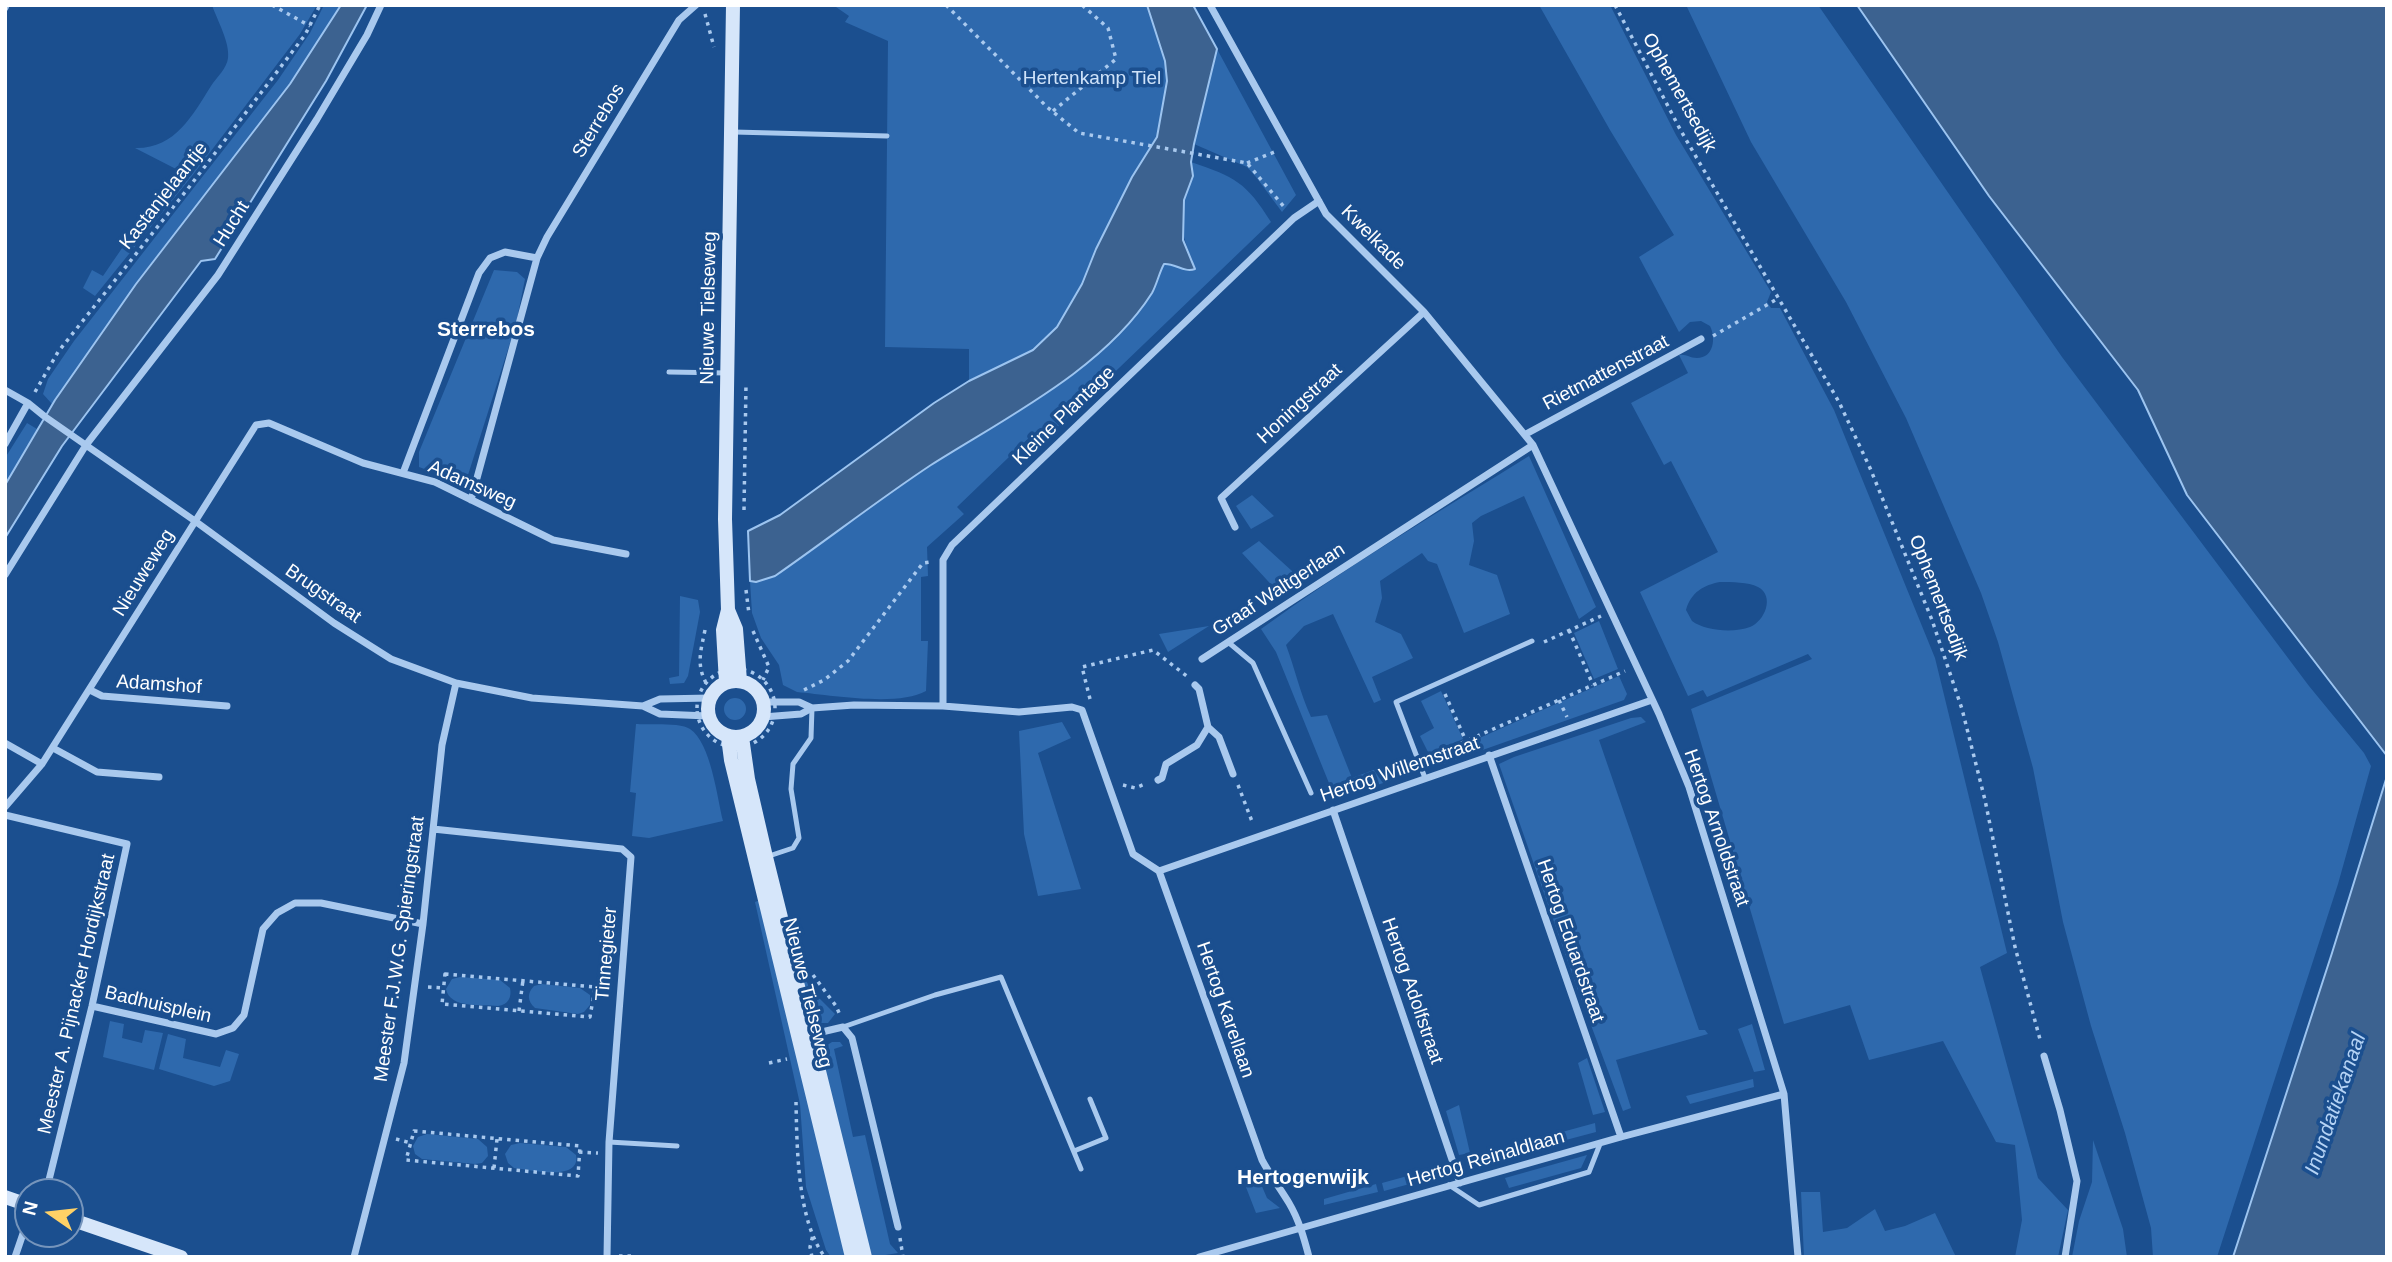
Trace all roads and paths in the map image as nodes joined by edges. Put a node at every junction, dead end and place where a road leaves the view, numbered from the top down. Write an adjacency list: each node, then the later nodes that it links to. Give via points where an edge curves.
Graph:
1 (272, 5): 10 (path)
2 (320, 5): 10 (path, Kastanjelaantje)
3 (381, 5): 30 (street, Hucht, via 324,107 218,275)
4 (696, 5): 18 (street, Sterrebos, via 680,20)
5 (733, 5): 12 (main road, Nieuwe Tielseweg)
6 (946, 5): 11 (path)
7 (1082, 5): 11 (path, via 1108,28 1116,59)
8 (1210, 5): 14 (street, Kwelkade)
9 (1615, 5): 19 (path, Ophemertsedijk, via 1681,131)
10 (310, 26): 26 (path, Kastanjelaantje, via 58,352)
11 (1053, 111): 15 (path, via 1079,133)
12 (731, 132): 13 (lane); 24 (main road, Nieuwe Tielseweg)
13 (887, 136)
14 (1288, 146): 15 (path); 16 (street, Kwelkade)
15 (1247, 163): 17 (path)
16 (1319, 201): 17 (street, Kleine Plantage); 20 (street, Kwelkade, via 1326,214)
17 (1294, 218): 38 (street, Kleine Plantage, via 952,545)
18 (537, 258): 32 (street, via 505,252 490,258 479,273); 33 (street, Sterrebos)
19 (1779, 298): 21 (path); 94 (path, Ophemertsedijk, via 1844,413 1932,620 1962,709)
20 (1424, 312): 28 (street, Kwelkade); 36 (street, Honingstraat, via 1222,498)
21 (1702, 339): 28 (street, Rietmattenstraat)
22 (669, 372): 24 (lane)
23 (746, 372): 35 (path)
24 (727, 373): 47 (main road, Nieuwe Tielseweg, via 724,519 728,610 723,630)
25 (5, 390): 26 (street, Brugstraat)
26 (28, 403): 29 (street); 30 (street, Brugstraat)
27 (269, 424): 32 (street, Adamsweg, via 363,463); 34 (street, Nieuweweg, via 256,425)
28 (1526, 433): 31 (street, Hertog Arnoldstraat)
29 (5, 444)
30 (86, 444): 34 (street, Brugstraat); 39 (street, Hucht)
31 (1533, 445): 41 (street, Hertog Arnoldstraat); 44 (street, Graaf Waltgerlaan)
32 (403, 473): 33 (street, Adamsweg)
33 (471, 500): 37 (street, Adamsweg, via 553,540)
34 (195, 521): 50 (street, Brugstraat, via 391,659); 53 (street, Nieuweweg)
35 (743, 521)
36 (1235, 527)
37 (625, 554)
38 (943, 560): 58 (path, via 922,563 848,661 824,680 790,692); 61 (street)
39 (5, 575)
40 (745, 585): 48 (path, via 750,624 769,667)
41 (1611, 611): 42 (path); 46 (street, Hertog Arnoldstraat)
42 (1569, 631): 43 (path, via 1543,642); 52 (path)
43 (1532, 641): 49 (lane)
44 (1227, 642): 45 (street, Graaf Waltgerlaan); 80 (lane, via 1253,663)
45 (1202, 659): 63 (path, Graaf Waltgerlaan, via 1188,678 1153,650 1082,667 1092,703)
46 (1636, 665): 52 (path); 56 (street, Hertog Arnoldstraat)
47 (733, 676): 48 (path, via 754,673); 54 (main road); 54 (path, via 717,674 705,684); 57 (main road, via 753,686)
48 (763, 680): 57 (path, via 770,689)
49 (1440, 682): 68 (path); 77 (lane, via 1396,702)
50 (456, 683): 60 (street, Brugstraat, via 532,698); 84 (street, Meester F.J.W.G. Spieringstraat, via 442,745)
51 (1195, 685): 67 (street)
52 (1593, 685): 55 (path)
53 (90, 690): 59 (street, Adamshof, via 102,696); 71 (street, Nieuweweg)
54 (704, 698): 60 (street, Brugstraat, via 660,699); 64 (main road); 64 (path)
55 (1559, 700): 66 (path); 68 (path)
56 (1652, 700): 66 (street, Hertog Willemstraat); 97 (street, Hertog Arnoldstraat, via 1689,787)
57 (769, 702): 58 (street); 65 (main road); 65 (path)
58 (789, 702): 62 (street)
59 (227, 706)
60 (643, 706): 64 (street, Brugstraat, via 660,714)
61 (943, 706): 62 (street); 63 (street, via 1018,712)
62 (812, 708): 65 (street, via 802,714); 86 (lane, via 811,738 793,764 791,789 799,838 793,848)
63 (1083, 710): 79 (street)
64 (703, 715): 69 (main road); 69 (path, via 709,737)
65 (768, 717): 69 (main road); 69 (path, via 764,736)
66 (1571, 726): 72 (street, Hertog Willemstraat)
67 (1208, 727): 75 (street, via 1219,737); 78 (street, via 1197,745 1166,764)
68 (1466, 741): 74 (path, via 1432,756)
69 (736, 742): 86 (main road, Nieuwe Tielseweg); 118 (main road, Nieuwe Tielseweg, via 737,786)
70 (5, 743): 73 (street)
71 (53, 748): 73 (street, Nieuweweg); 76 (street, via 97,772)
72 (1489, 755): 74 (street, Hertog Willemstraat); 99 (street, Hertog Eduardstraat)
73 (42, 764): 81 (street, Nieuweweg)
74 (1439, 773): 77 (street, Hertog Willemstraat)
75 (1233, 774): 85 (path)
76 (159, 777)
77 (1425, 778): 82 (street, Hertog Willemstraat)
78 (1158, 780): 79 (path, via 1135,788)
79 (1107, 781): 87 (street, via 1133,854)
80 (1311, 793)
81 (5, 807)
82 (1334, 810): 85 (street, Hertog Willemstraat); 108 (street, Hertog Adolfstraat)
83 (5, 815): 90 (street, Meester A. Pijnacker Hordijkstraat, via 127,844)
84 (433, 829): 88 (street, Meester F.J.W.G. Spieringstraat); 101 (street, Tinnegieter, via 622,849 631,857)
85 (1258, 836): 87 (street, Hertog Willemstraat)
86 (766, 857): 93 (main road, Nieuwe Tielseweg)
87 (1159, 870): 112 (street, Hertog Karellaan, via 1262,1160)
88 (423, 923): 90 (street, Badhuisplein, via 321,903 295,903 277,913 263,929 244,1015 233,1028 216,1034); 114 (street, Meester F.J.W.G. Spieringstraat, via 404,1063)
89 (523, 981): 91 (path); 91 (path, via 595,987 590,1017); 91 (path, via 445,974 442,1004)
90 (92, 1006): 107 (street, Meester A. Pijnacker Hordijkstraat)
91 (519, 1011)
92 (843, 1027): 93 (street, Nieuwe Tielseweg); 104 (lane, via 1001,977); 111 (street, Nieuwe Tielseweg, via 852,1038)
93 (809, 1035): 119 (main road, Nieuwe Tielseweg)
94 (2044, 1056): 124 (street, via 2077,1181)
95 (787, 1059): 96 (path)
96 (769, 1063)
97 (1783, 1094): 99 (street, Hertog Reinaldlaan); 123 (street, Hertog Arnoldstraat)
98 (1090, 1100): 104 (lane, via 1106,1138)
99 (1621, 1137): 102 (street, Hertog Reinaldlaan)
100 (497, 1138): 105 (path); 105 (path, via 580,1146 578,1176); 105 (path, via 414,1131 406,1160)
101 (609, 1142): 103 (lane); 115 (street, Tinnegieter)
102 (1600, 1144): 108 (street, Hertog Reinaldlaan); 109 (lane, via 1589,1172 1479,1205)
103 (677, 1146)
104 (1074, 1151): 106 (lane)
105 (494, 1168)
106 (1081, 1169)
107 (49, 1178)
108 (1460, 1182): 109 (street, Hertog Reinaldlaan)
109 (1449, 1185): 112 (street, Hertog Reinaldlaan)
110 (84, 1224): 113 (main road)
111 (898, 1227): 120 (path)
112 (1301, 1228): 121 (street, Hertog Reinaldlaan); 122 (street, Hertog Karellaan)
113 (181, 1257)
114 (354, 1257)
115 (607, 1257)
116 (811, 1257): 117 (path, via 813,1233)
117 (825, 1257)
118 (852, 1257)
119 (865, 1257)
120 (903, 1257)
121 (1199, 1257)
122 (1309, 1257)
123 (1798, 1257)
124 (2065, 1257)

